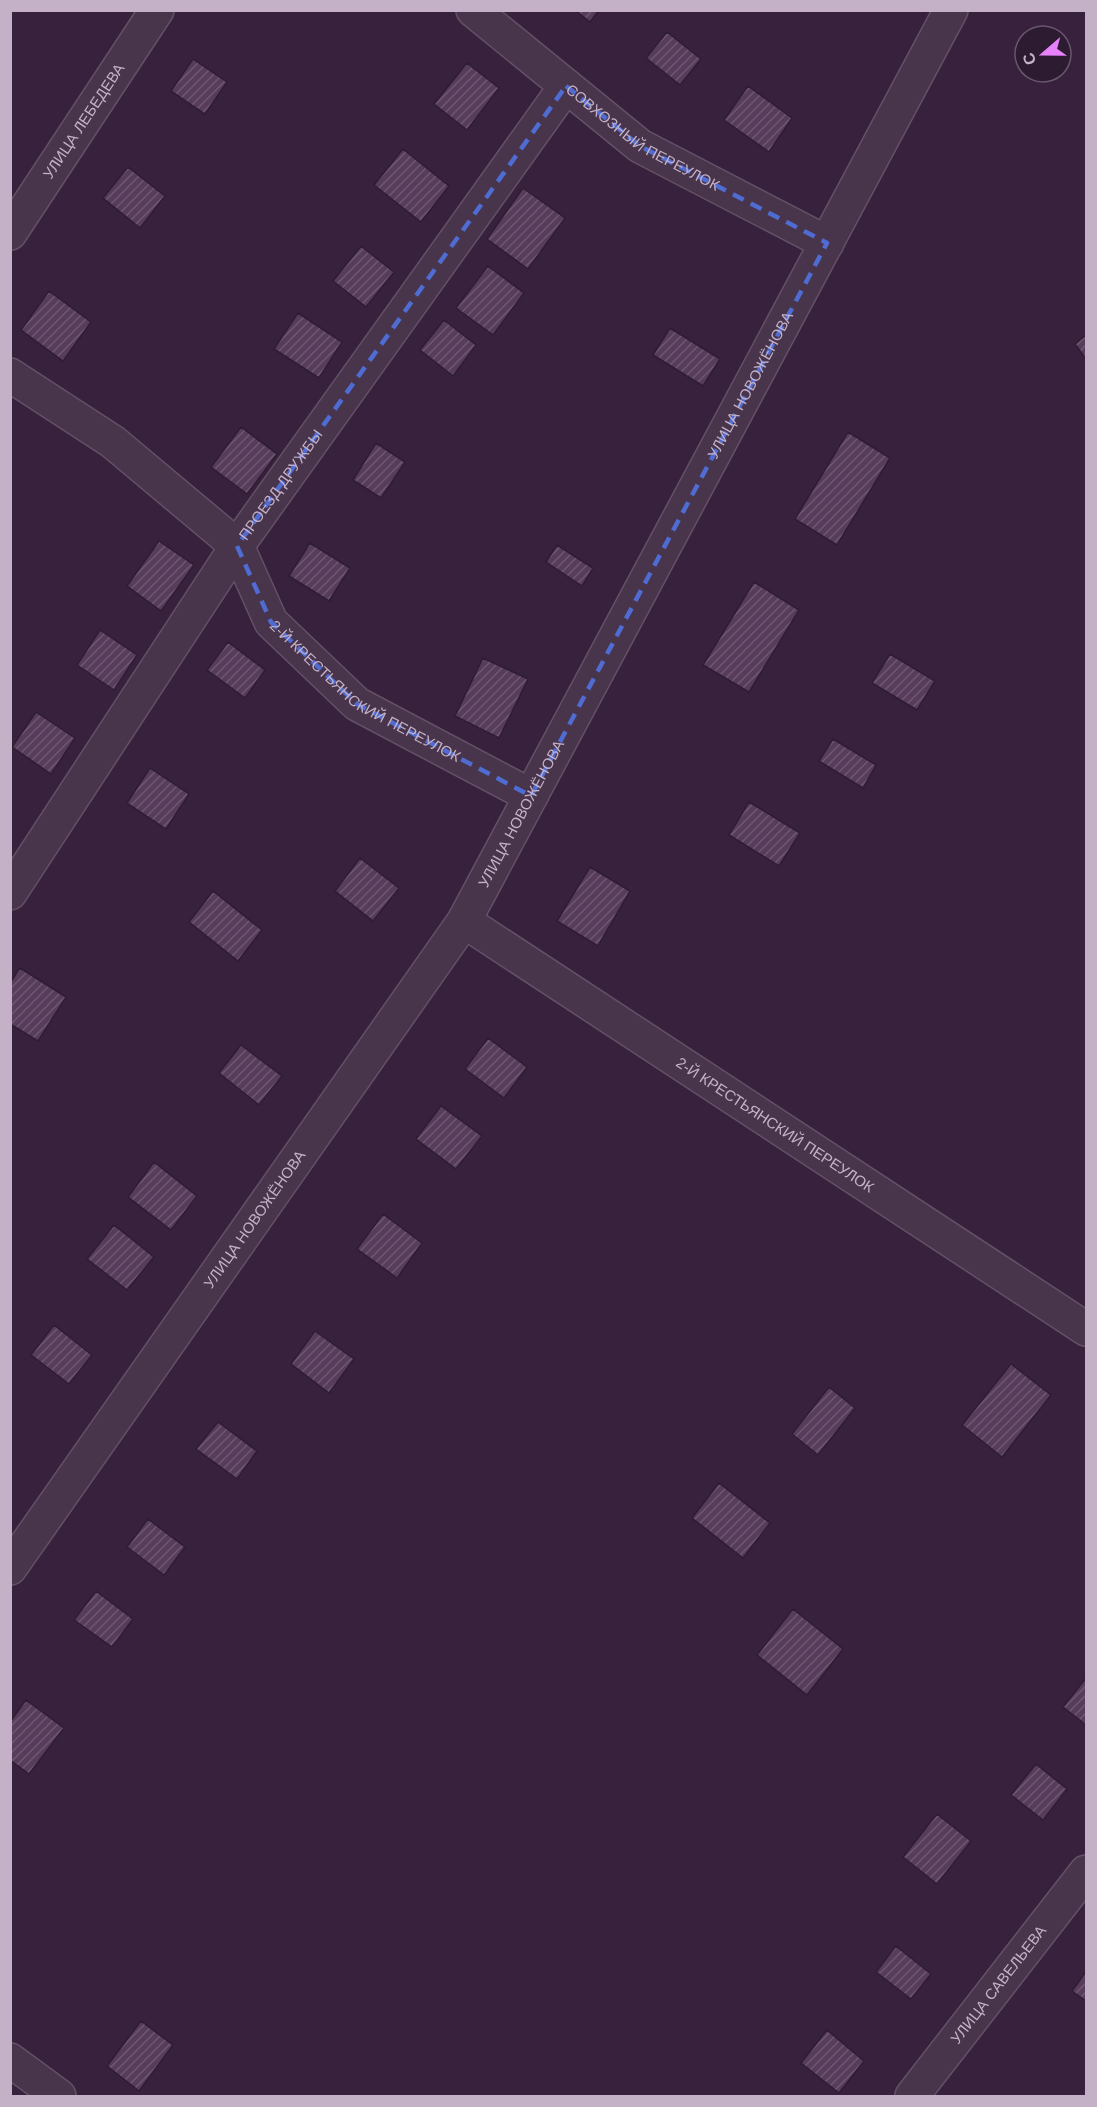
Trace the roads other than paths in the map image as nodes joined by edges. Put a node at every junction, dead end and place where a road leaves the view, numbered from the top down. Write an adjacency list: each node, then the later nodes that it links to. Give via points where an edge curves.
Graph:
1 (158, 10): 5 (street, УЛИЦА ЛЕБЕДЕВА)
2 (473, 10): 4 (street, СОВХОЗНЫЙ ПЕРЕУЛОК)
3 (951, 10): 6 (street, УЛИЦА НОВОЖЁНОВА)
4 (566, 86): 6 (street, СОВХОЗНЫЙ ПЕРЕУЛОК, via 640,146); 8 (street, ПРОЕЗД ДРУЖБЫ)
5 (10, 233)
6 (826, 243): 9 (street, УЛИЦА НОВОЖЁНОВА)
7 (10, 375): 8 (street, 2-Й КРЕСТЬЯНСКИЙ ПЕРЕУЛОК, via 113,442)
8 (237, 546): 9 (street, 2-Й КРЕСТЬЯНСКИЙ ПЕРЕУЛОК, via 271,622 357,704); 10 (street, ПРОЕЗД ДРУЖБЫ)
9 (531, 796): 11 (street, УЛИЦА НОВОЖЁНОВА)
10 (10, 893)
11 (464, 921): 12 (street, 2-Й КРЕСТЬЯНСКИЙ ПЕРЕУЛОК); 13 (street, УЛИЦА НОВОЖЁНОВА)
12 (1086, 1329)
13 (10, 1568)
14 (1086, 1872): 17 (street, УЛИЦА САВЕЛЬЕВА)
15 (10, 2060): 16 (street)
16 (59, 2097)
17 (912, 2097)

